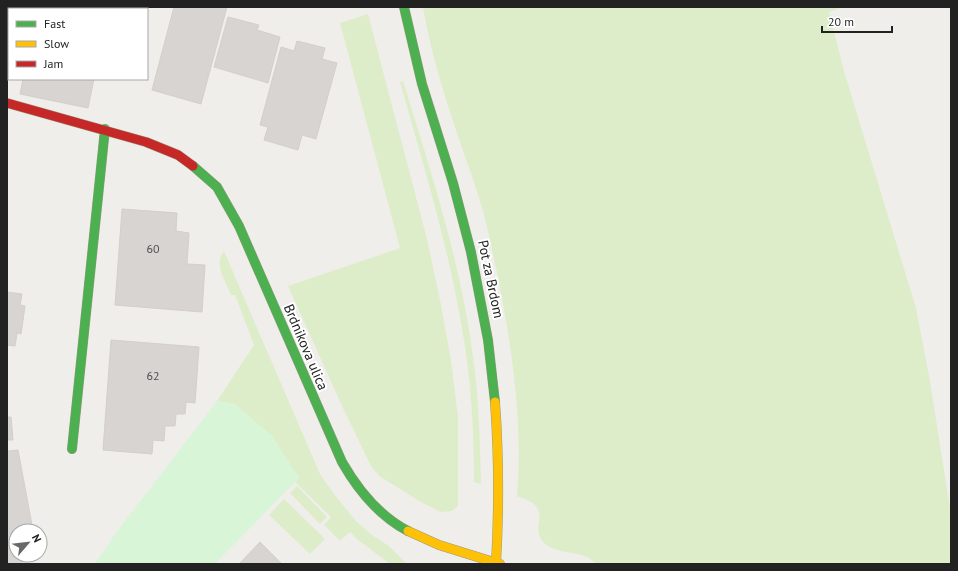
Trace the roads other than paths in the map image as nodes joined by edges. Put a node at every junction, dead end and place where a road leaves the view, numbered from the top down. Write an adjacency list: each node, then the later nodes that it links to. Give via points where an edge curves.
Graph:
1 (404, 7): 5 (street, Pot za Brdom, via 418,69 464,219 487,328 498,423)
2 (7, 103): 3 (street, Brdnikova ulica)
3 (105, 129): 4 (street); 5 (street, Brdnikova ulica, via 178,155 199,170 217,188 239,226 340,460 368,500 388,518 419,538)
4 (72, 449)
5 (498, 564)

